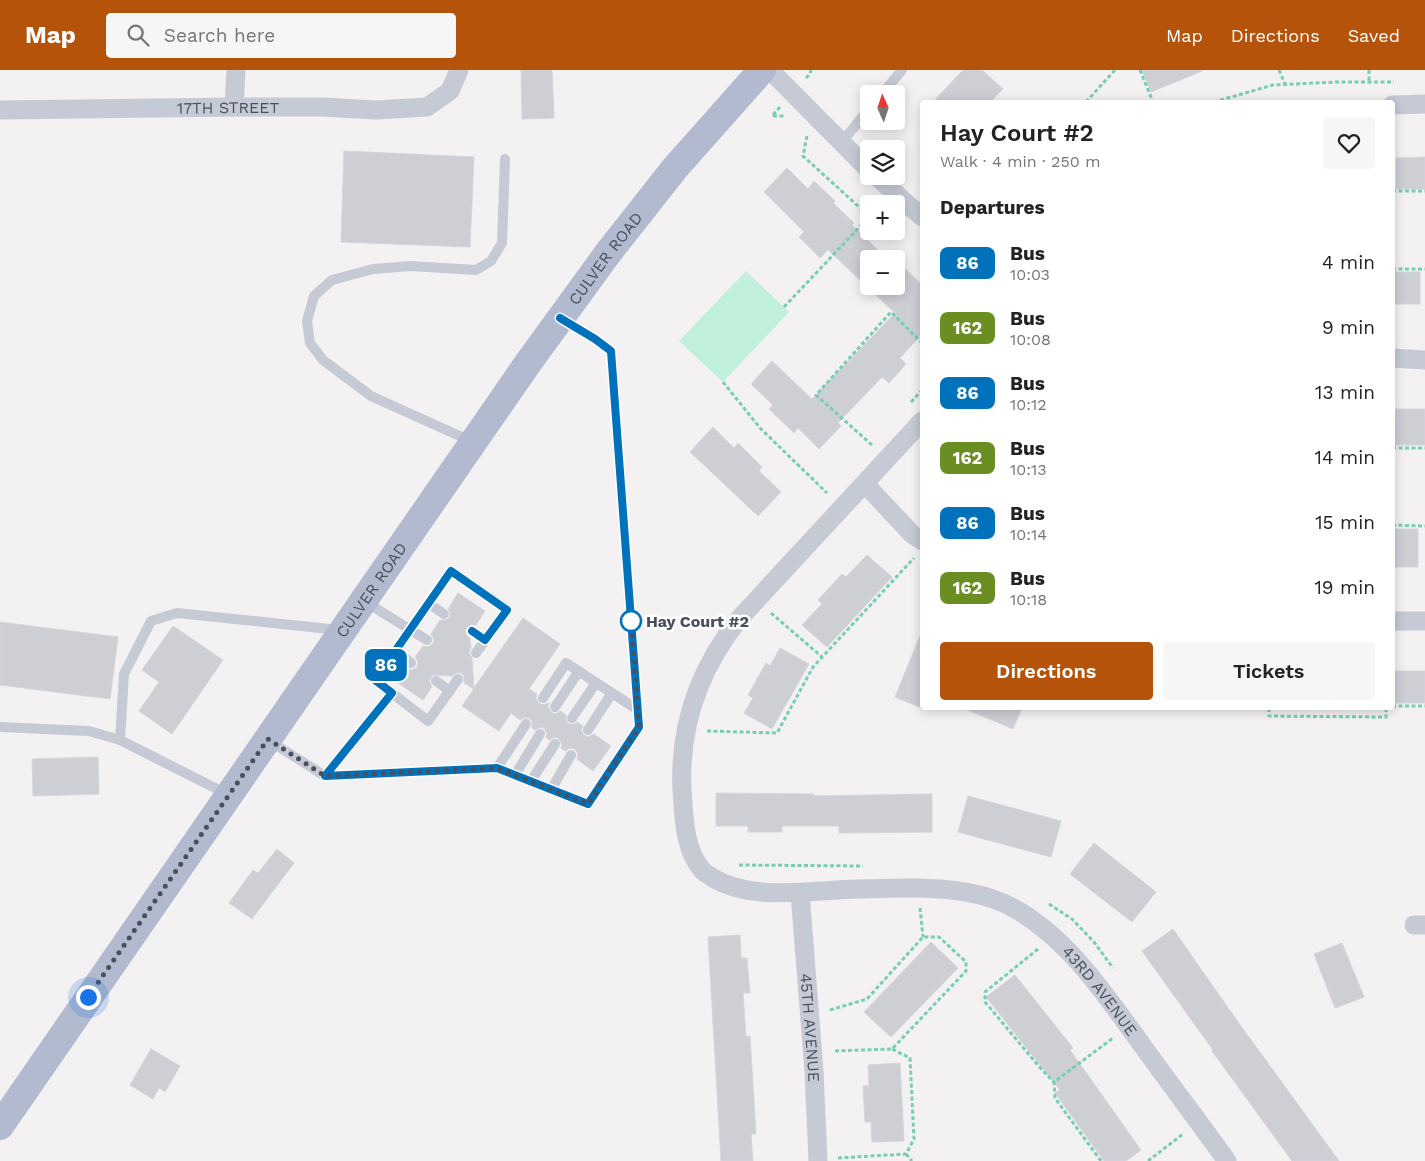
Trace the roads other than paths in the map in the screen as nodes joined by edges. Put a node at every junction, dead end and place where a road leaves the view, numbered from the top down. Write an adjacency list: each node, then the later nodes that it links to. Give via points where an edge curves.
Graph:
1 (236, 70): 9 (street)
2 (459, 70): 9 (street, 17TH STREET, via 450,91 427,107 376,110)
3 (762, 70): 17 (main road, CULVER ROAD, via 675,168)
4 (770, 70): 12 (street)
5 (902, 70): 6 (lane)
6 (890, 85)
7 (1425, 104): 8 (street)
8 (1395, 105)
9 (234, 107): 10 (street, 17TH STREET)
10 (0, 110)
11 (860, 120): 12 (lane)
12 (841, 142): 14 (street)
13 (505, 159): 21 (lane, via 502,243 491,261 476,270 410,266 373,269 332,280 314,296 307,321 310,343 322,360 371,396)
14 (860, 161)
15 (886, 185): 16 (street)
16 (920, 215)
17 (560, 318): 21 (main road, CULVER ROAD); 46 (lane, via 611,351)
18 (1395, 358): 19 (street)
19 (1425, 360)
20 (920, 423): 22 (street, 43RD AVENUE)
21 (474, 442): 24 (main road, CULVER ROAD)
22 (865, 484): 23 (street, via 912,534); 62 (street, 43RD AVENUE, via 722,640 692,706 683,741 684,822 689,847 702,871 726,885)
23 (920, 547)
24 (364, 600): 29 (lane); 30 (main road, CULVER ROAD)
25 (428, 603): 26 (lane); 29 (lane); 33 (lane, via 451,571 507,610)
26 (444, 614)
27 (1395, 621): 28 (street)
28 (1425, 621)
29 (410, 629): 32 (lane); 34 (lane)
30 (342, 631): 52 (main road, CULVER ROAD); 53 (lane, via 177,612 151,621 124,674)
31 (472, 631): 33 (lane)
32 (426, 640)
33 (485, 640): 35 (lane)
34 (396, 651): 36 (lane); 42 (lane, via 375,680)
35 (476, 653)
36 (411, 663)
37 (579, 671): 40 (lane); 44 (lane, via 566,663); 45 (lane)
38 (458, 678): 41 (lane)
39 (436, 681): 41 (lane)
40 (596, 682): 43 (lane); 47 (lane)
41 (450, 691): 42 (lane, via 428,721)
42 (392, 693): 58 (lane)
43 (612, 693): 46 (lane); 50 (lane)
44 (543, 698)
45 (555, 707)
46 (638, 710): 60 (lane, via 639,727 588,804)
47 (572, 718)
48 (526, 724): 56 (lane)
49 (0, 727): 53 (lane, via 89,731)
50 (588, 730)
51 (540, 734): 57 (lane)
52 (268, 739): 58 (lane); 61 (main road, CULVER ROAD)
53 (120, 740): 61 (lane)
54 (555, 744): 59 (lane)
55 (572, 755): 60 (lane)
56 (497, 768): 57 (lane); 58 (lane)
57 (515, 775): 59 (lane)
58 (325, 776)
59 (532, 781): 60 (lane)
60 (551, 790)
61 (229, 795): 63 (main road, CULVER ROAD)
62 (800, 893): 64 (street, 45TH AVENUE); 65 (street, 43RD AVENUE, via 856,889 964,892 991,898 1017,910 1053,936 1096,983)
63 (0, 1126)
64 (818, 1160)
65 (1227, 1161)

